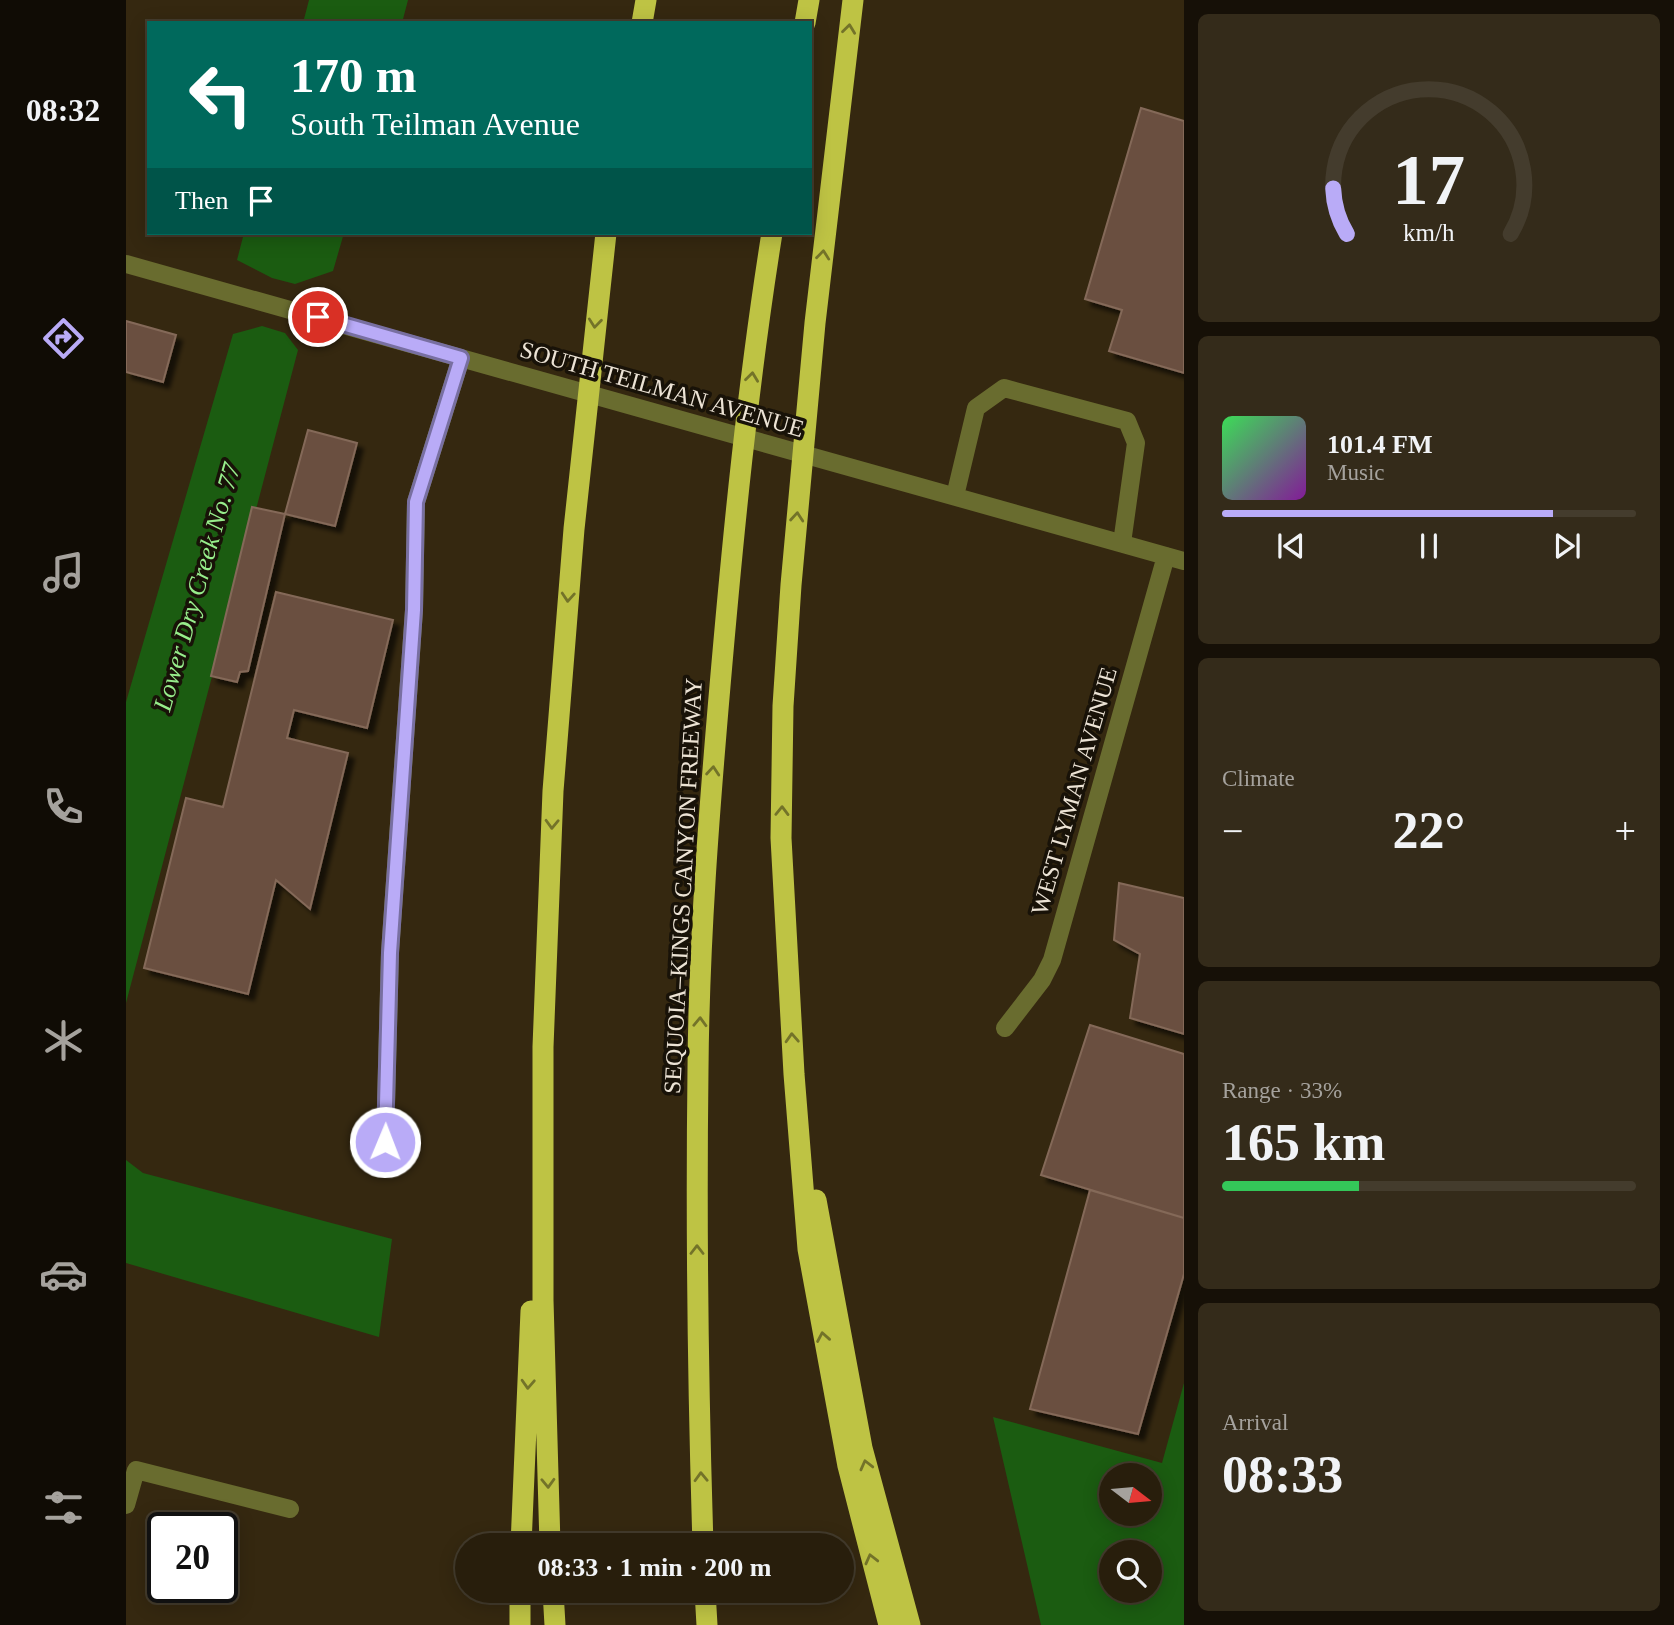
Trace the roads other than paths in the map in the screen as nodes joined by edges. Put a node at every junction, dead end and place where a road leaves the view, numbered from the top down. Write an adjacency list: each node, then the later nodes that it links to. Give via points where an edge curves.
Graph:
1 (646, 0): 4 (highway)
2 (810, 0): 5 (highway)
3 (853, 0): 15 (highway, one-way to 3, via 781,838 783,706 815,323)
4 (642, 21)
5 (805, 21)
6 (606, 235): 14 (highway, one-way to 14, via 574,529 553,791)
7 (772, 235): 21 (highway, SEQUOIA–KINGS CANYON FREEWAY, one-way to 7, via 697,1327 698,1066 708,829 730,567)
8 (126, 264): 9 (street, SOUTH TEILMAN AVENUE)
9 (461, 358): 10 (street, SOUTH TEILMAN AVENUE); 16 (street, via 416,502 414,610 390,953)
10 (955, 496): 11 (street, SOUTH TEILMAN AVENUE); 11 (street, via 976,408 1004,388 1127,421 1136,443)
11 (1122, 543): 12 (street, SOUTH TEILMAN AVENUE)
12 (1175, 558): 13 (street, WEST LYMAN AVENUE, via 1052,960)
13 (1005, 1028)
14 (543, 1047): 19 (highway, one-way to 19); 20 (highway, one-way to 20)
15 (794, 1074): 28 (highway, one-way to 15, via 848,1466 808,1249); 29 (highway, one-way to 15, via 862,1448)
16 (385, 1142)
17 (126, 1505): 18 (street, via 136,1470)
18 (290, 1509)
19 (522, 1533)
20 (550, 1533)
21 (703, 1533)
22 (520, 1603): 25 (highway)
23 (554, 1603): 26 (highway)
24 (706, 1603): 27 (highway)
25 (520, 1625)
26 (555, 1625)
27 (707, 1625)
28 (889, 1625)
29 (910, 1625)

